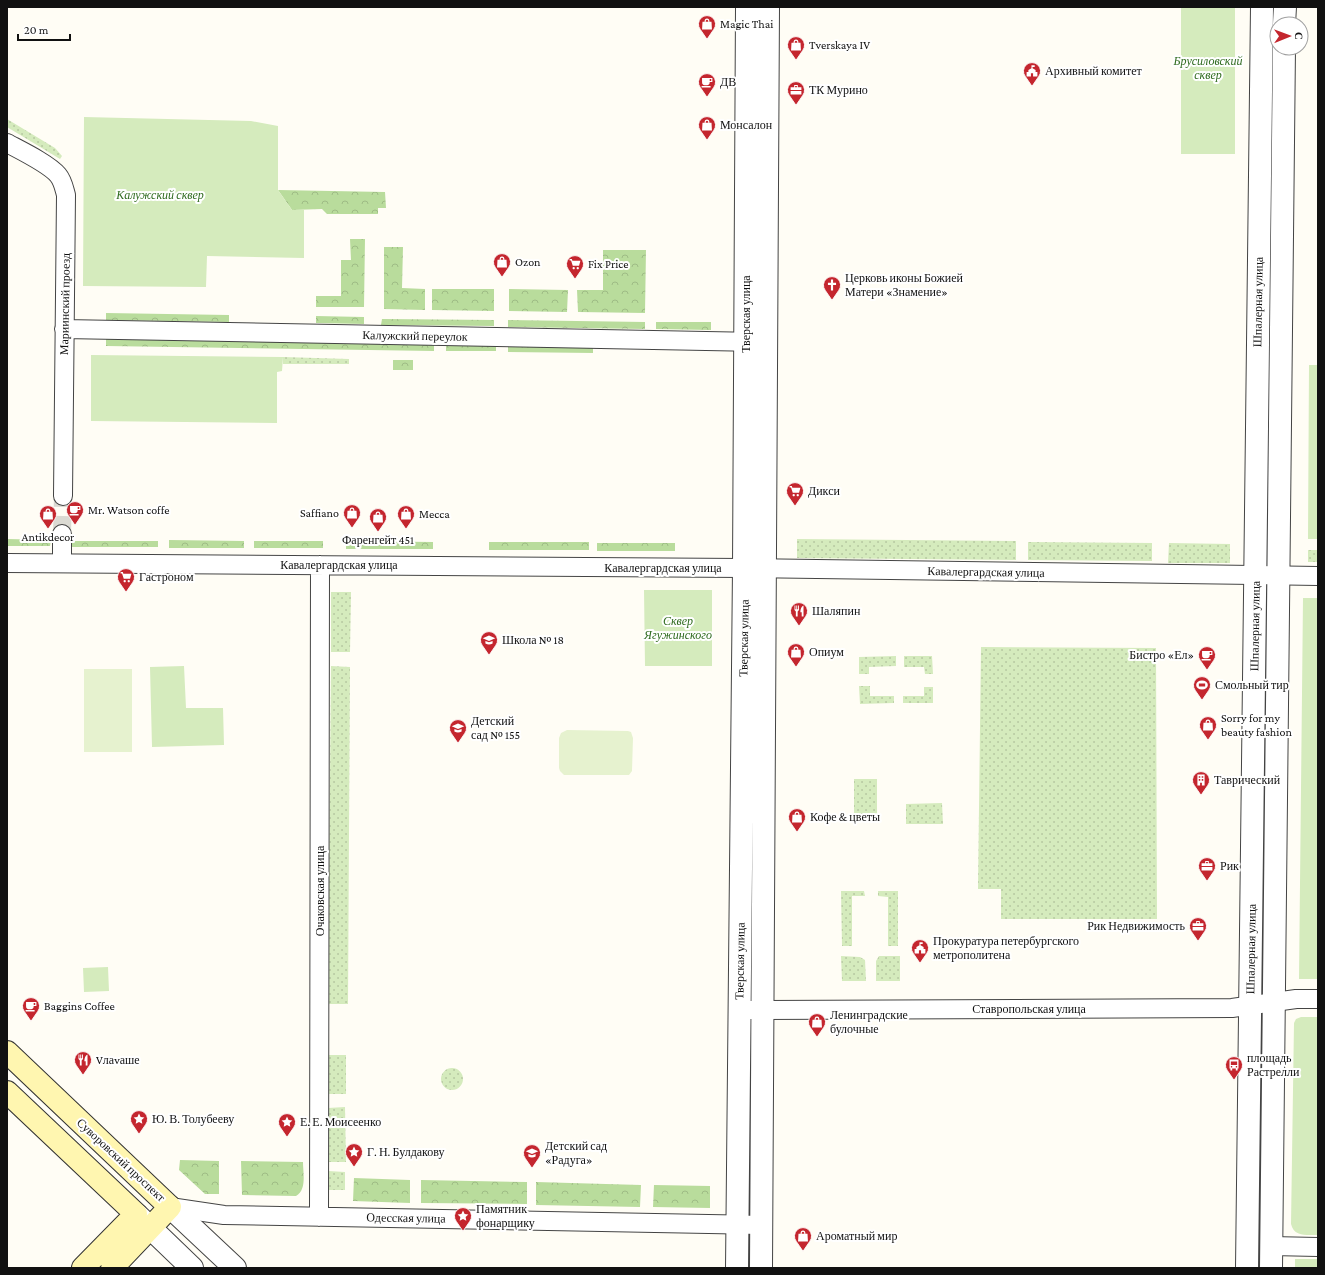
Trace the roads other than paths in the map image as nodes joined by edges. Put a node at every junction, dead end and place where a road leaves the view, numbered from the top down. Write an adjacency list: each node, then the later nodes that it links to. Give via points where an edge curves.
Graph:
1 (747, 7): 7 (street, Тверская улица)
2 (768, 7): 7 (street, Тверская улица)
3 (1262, 7): 14 (street, Шпалерная улица)
4 (1284, 56): 15 (street, Шпалерная улица)
5 (7, 143): 6 (street, Мариинский проезд, via 50,168 63,184 66,195)
6 (64, 329): 7 (street, Калужский переулок); 8 (street, Мариинский проезд)
7 (756, 342): 13 (street, Тверская улица)
8 (63, 496)
9 (62, 534): 11 (street)
10 (7, 563): 11 (street, Кавалергардская улица)
11 (62, 563): 12 (street, Кавалергардская улица)
12 (320, 565): 13 (street, Кавалергардская улица); 25 (street, Очаковская улица)
13 (755, 568): 14 (street, Кавалергардская улица); 20 (street, Тверская улица); 21 (street, Тверская улица)
14 (1255, 575): 15 (street, Кавалергардская улица); 19 (street, Шпалерная улица)
15 (1279, 576): 16 (street, Кавалергардская улица); 18 (street, Шпалерная улица)
16 (1318, 576)
17 (1318, 999): 18 (street, Ставропольская улица)
18 (1273, 1002): 19 (street, Ставропольская улица); 29 (street, Шпалерная улица)
19 (1250, 1006): 21 (street, Ставропольская улица); 37 (street, Шпалерная улица)
20 (740, 1010): 21 (street, Ставропольская улица); 27 (street, Тверская улица)
21 (763, 1010): 28 (street, Тверская улица)
22 (7, 1052): 24 (main road, Суворовский проспект)
23 (7, 1092): 26 (main road)
24 (170, 1207): 25 (street, Одесская улица, via 224,1215); 26 (main road); 34 (street, Суворовский проспект)
25 (319, 1217): 27 (street, Одесская улица)
26 (143, 1221): 31 (main road); 32 (main road); 33 (street)
27 (738, 1224): 28 (street, Одесская улица); 35 (street, Тверская улица)
28 (762, 1225): 36 (street, Тверская улица)
29 (1271, 1246): 30 (street); 38 (street, Шпалерная улица)
30 (1318, 1247)
31 (83, 1268)
32 (112, 1268)
33 (192, 1268)
34 (234, 1268)
35 (737, 1268)
36 (761, 1268)
37 (1247, 1268)
38 (1271, 1268)

